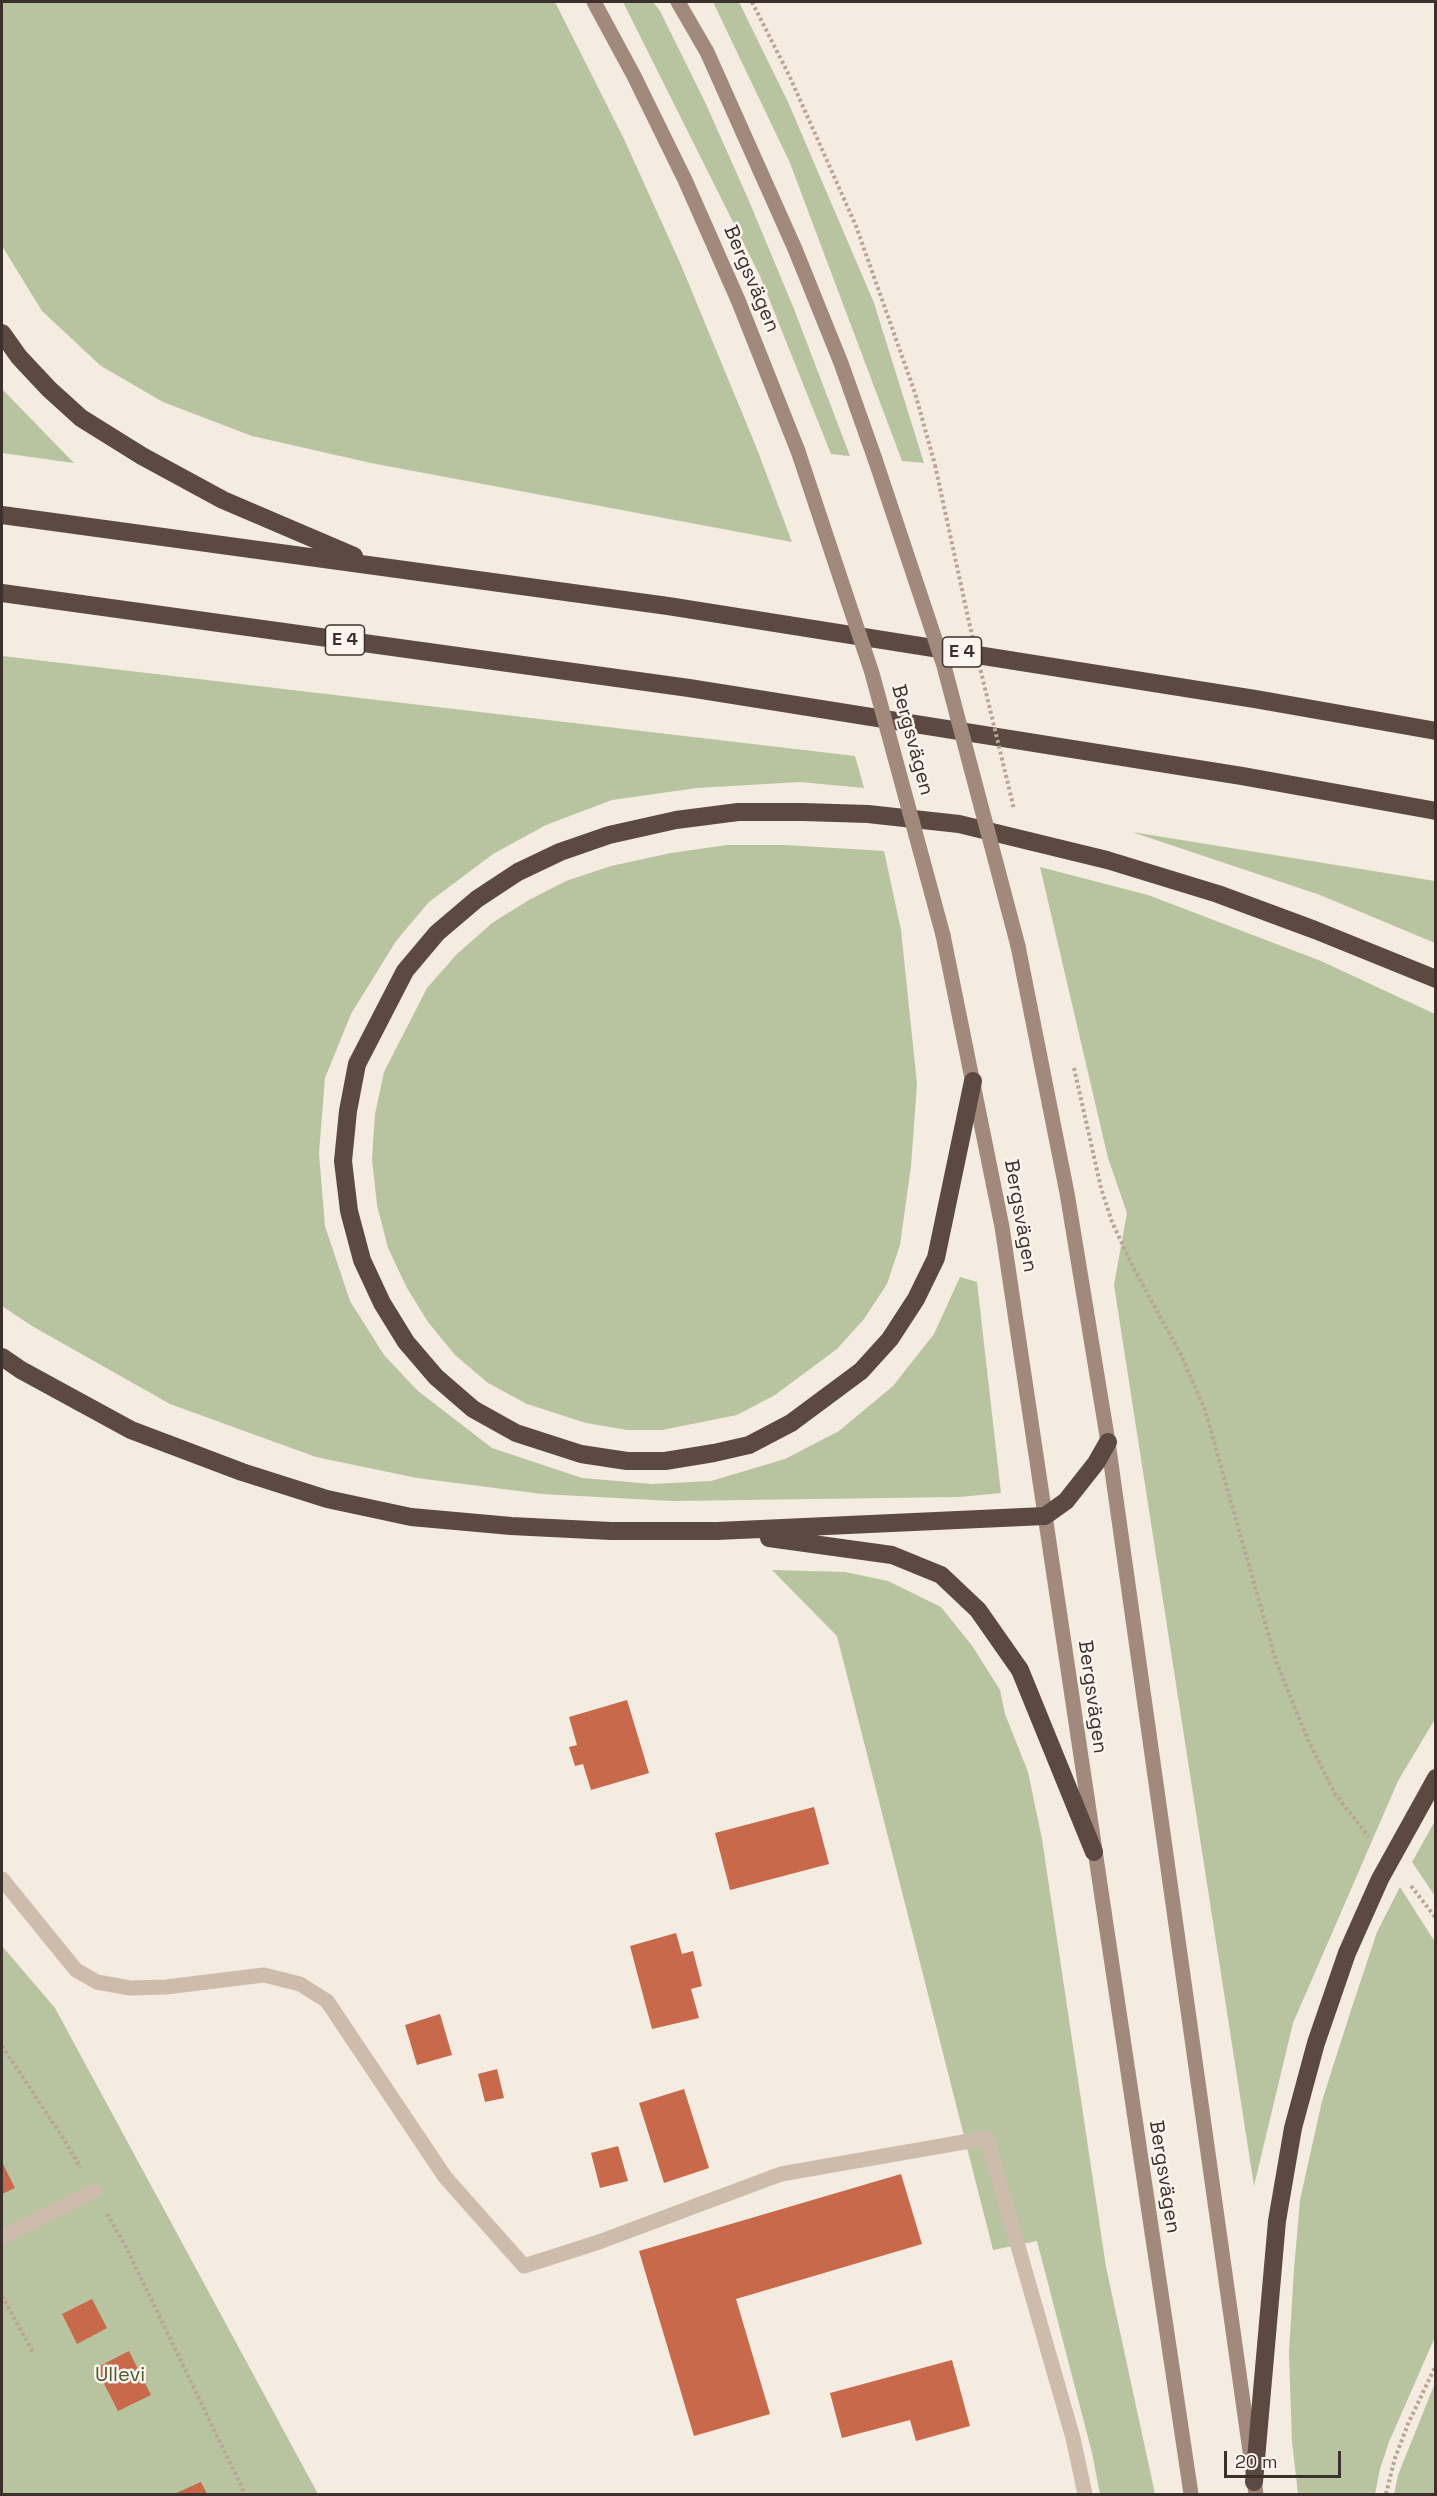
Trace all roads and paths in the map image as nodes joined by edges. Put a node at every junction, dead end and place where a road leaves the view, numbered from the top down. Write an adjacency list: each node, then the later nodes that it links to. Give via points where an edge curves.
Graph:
1 (594, 2): 13 (main road, Bergsvägen, bridge, via 685,180 798,451 872,673 943,935)
2 (678, 2): 15 (main road, bridge, via 707,52 841,363 944,666 1018,946 1067,1193)
3 (752, 2): 10 (path, bridge, via 856,226 915,393 936,465)
4 (2, 333): 6 (highway, via 49,389 81,418 142,456 223,500)
5 (2, 514): 6 (highway, E 4)
6 (375, 565): 8 (highway, E 4, via 668,606)
7 (2, 593): 9 (highway, E 4, via 690,687)
8 (1436, 731)
9 (1436, 811)
10 (1015, 814)
11 (1436, 979): 13 (highway, via 1218,894 1107,860 958,824 868,814 803,812 738,812 676,820 609,835 518,872 477,898 437,933 405,971 357,1064 343,1161 349,1211 362,1260 406,1342 436,1377 473,1409 516,1432 581,1454 627,1461 665,1461 714,1454 749,1445 791,1423 861,1371 891,1339 936,1258)
12 (1072, 1061): 19 (path, via 1112,1222 1205,1410 1276,1660 1335,1794)
13 (973, 1081): 16 (main road, Bergsvägen, via 1002,1227)
14 (2, 1358): 17 (highway, via 132,1430 327,1499 411,1517 512,1526)
15 (1108, 1442): 16 (highway, via 1066,1501); 30 (main road)
16 (1045, 1516): 17 (highway); 20 (main road, Bergsvägen)
17 (717, 1532): 20 (highway, via 891,1555 941,1575 978,1610 1020,1670)
18 (1436, 1778): 30 (highway, via 1380,1879 1347,1953 1316,2043 1293,2128 1277,2221)
19 (1371, 1840)
20 (1094, 1852): 33 (main road, Bergsvägen)
21 (2, 1879): 32 (lane, via 76,1970 97,1982 130,1988 157,1987 264,1975 300,1984 327,2001 445,2177 524,2266 781,2174 987,2138 1073,2438)
22 (1411, 1886): 23 (path)
23 (1436, 1918)
24 (2, 2046): 25 (path)
25 (94, 2191): 26 (lane); 31 (path, via 126,2247)
26 (2, 2237)
27 (2, 2296): 28 (path)
28 (34, 2354)
29 (1436, 2365): 34 (path, via 1398,2449)
30 (1255, 2488)
31 (245, 2494)
32 (1085, 2494)
33 (1191, 2494)
34 (1386, 2494)

